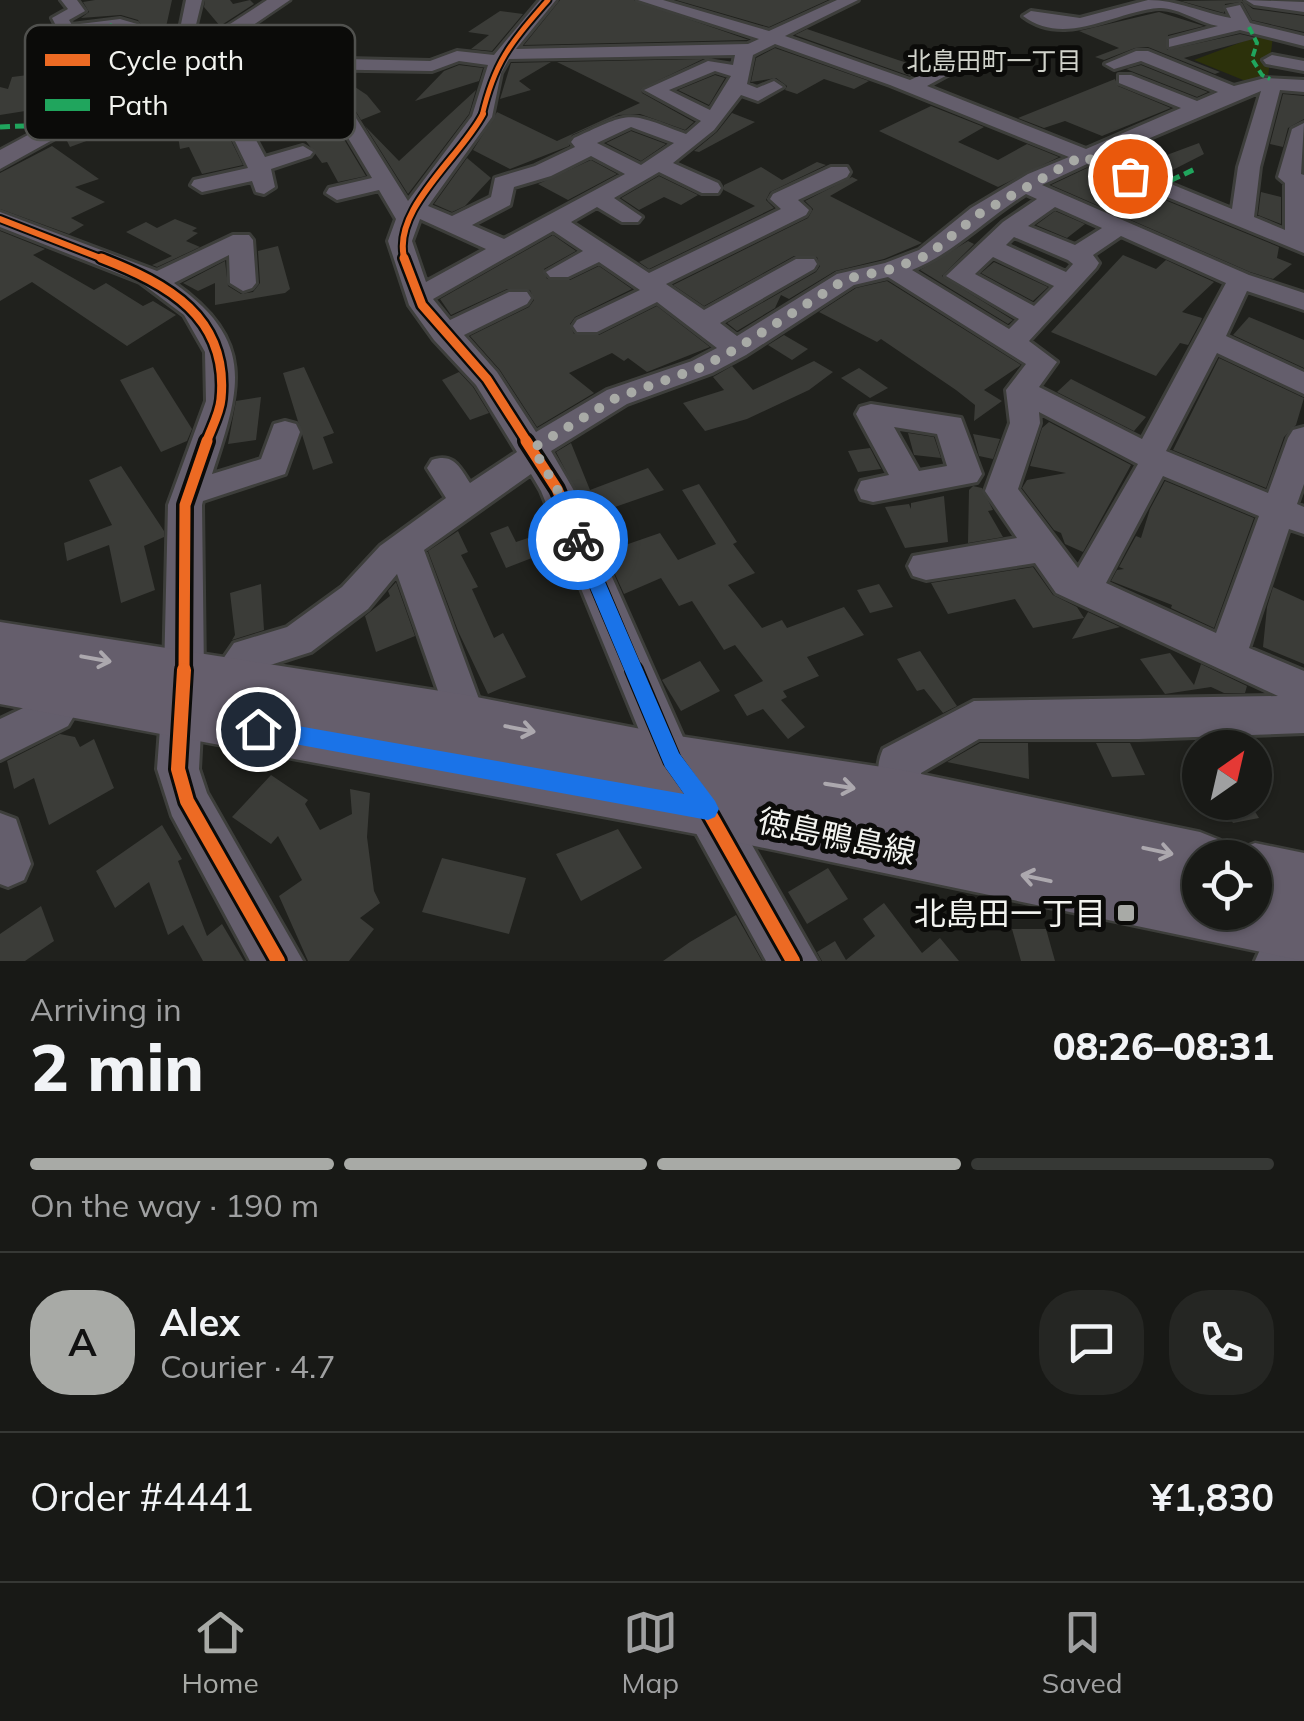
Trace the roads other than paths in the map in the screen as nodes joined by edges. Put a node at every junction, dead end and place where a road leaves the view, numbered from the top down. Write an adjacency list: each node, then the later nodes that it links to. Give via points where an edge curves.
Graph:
1 (68, 0): 12 (street, via 77,10 60,18)
2 (194, 0): 13 (street)
3 (280, 0): 14 (main road)
4 (548, 0): 23 (street)
5 (646, 0): 17 (street)
6 (850, 0): 17 (street)
7 (1254, 0): 9 (street)
8 (1159, 1): 10 (street, via 1207,19); 11 (street, via 1074,26)
9 (1292, 3)
10 (1234, 12): 15 (street); 16 (street); 19 (street); 20 (street)
11 (1031, 16)
12 (64, 25)
13 (189, 25)
14 (242, 25)
15 (1304, 25)
16 (1304, 33)
17 (774, 37): 21 (street); 30 (street)
18 (1304, 41): 20 (street)
19 (1175, 43)
20 (1274, 48): 22 (street); 25 (street); 29 (street); 36 (street)
21 (752, 49): 23 (street, via 677,45); 32 (street, via 745,52)
22 (1304, 50)
23 (513, 56): 26 (street); 27 (street, via 457,56 432,66); 63 (street, via 486,86 482,118)
24 (931, 58): 35 (street, via 953,67)
25 (1304, 58)
26 (552, 64)
27 (355, 66)
28 (1170, 66): 31 (street, via 1151,72); 37 (street); 39 (street, via 1142,55 1119,71)
29 (1304, 66)
30 (889, 79): 35 (street); 38 (street)
31 (1150, 79)
32 (738, 80): 34 (street, via 758,95); 40 (street); 40 (street, via 714,65 653,90)
33 (1304, 86): 36 (street)
34 (774, 87)
35 (912, 87): 48 (street)
36 (1273, 91): 37 (street); 50 (street)
37 (1237, 92): 39 (street)
38 (861, 93)
39 (1197, 108): 48 (street)
40 (712, 118): 45 (street)
41 (1302, 129): 54 (street)
42 (355, 134): 55 (street)
43 (39, 140): 49 (main road)
44 (244, 140): 53 (street)
45 (688, 142): 46 (street, via 630,120 581,142); 51 (street)
46 (591, 148): 51 (street); 68 (street, via 502,184 502,200)
47 (303, 152): 53 (street)
48 (1082, 156): 57 (street); 66 (street)
49 (6, 158)
50 (1249, 167): 54 (street); 66 (street)
51 (650, 169): 58 (street); 60 (street)
52 (839, 172): 87 (street, via 771,194 798,210)
53 (262, 175): 56 (street)
54 (1296, 179): 72 (street, via 1293,198)
55 (383, 182): 59 (street); 63 (street)
56 (202, 185)
57 (1026, 186): 61 (street); 81 (street, via 928,255)
58 (710, 188)
59 (337, 193)
60 (597, 198): 64 (street); 67 (street)
61 (1053, 198): 69 (street); 70 (street)
62 (1178, 213): 79 (street)
63 (411, 214): 68 (street); 88 (street, via 400,241)
64 (630, 218)
65 (0, 219): 84 (street)
66 (1242, 221): 72 (street)
67 (554, 222): 76 (street); 77 (street)
68 (453, 225): 76 (street)
69 (1010, 227): 75 (street); 78 (street)
70 (1119, 227): 78 (street); 83 (street)
71 (202, 233): 74 (street)
72 (1303, 239)
73 (270, 244): 74 (street)
74 (235, 247): 84 (street); 85 (street)
75 (991, 247): 86 (street); 91 (street, via 959,276)
76 (506, 248): 88 (street)
77 (600, 252): 82 (street); 87 (street)
78 (1078, 256): 86 (street, via 1088,263)
79 (1304, 262)
80 (805, 264): 92 (street)
81 (892, 269): 96 (street); 97 (street, via 846,279)
82 (559, 272)
83 (1240, 280): 90 (street); 95 (street)
84 (155, 282): 109 (street, via 195,310 219,352 222,401)
85 (244, 283)
86 (1070, 284): 91 (street)
87 (652, 287): 92 (street); 93 (street)
88 (420, 296): 94 (street)
89 (518, 298): 94 (street)
90 (1304, 302)
91 (1036, 318): 96 (street)
92 (702, 322): 97 (street)
93 (587, 326)
94 (444, 334): 102 (street, via 487,379)
95 (1211, 340): 98 (street); 103 (street)
96 (1011, 342): 99 (street, via 1043,362)
97 (736, 349): 102 (street, via 616,398)
98 (1304, 384)
99 (1021, 390): 103 (street); 106 (street, via 1025,423)
100 (286, 432): 109 (street, via 274,466)
101 (1304, 438): 111 (street)
102 (535, 451): 110 (street); 125 (street)
103 (1152, 458): 111 (street); 115 (street)
104 (444, 468): 110 (street)
105 (966, 474): 106 (street); 107 (street); 107 (street, via 950,425 871,414)
106 (1008, 474): 113 (street, via 1002,492)
107 (910, 484): 108 (street)
108 (873, 490)
109 (189, 493): 120 (street)
110 (466, 502): 112 (street)
111 (1292, 516): 117 (street)
112 (405, 546): 120 (street, via 355,598 298,640 248,656); 123 (street)
113 (1044, 548): 114 (street); 115 (street, via 1069,583)
114 (926, 566)
115 (1084, 590): 117 (street)
116 (0, 642): 120 (main road, 徳島鴨島線, one-way to 120)
117 (1227, 656): 119 (street)
118 (0, 682): 121 (main road, 徳島鴨島線)
119 (1304, 689)
120 (197, 691): 121 (main road, 徳島鴨島線); 123 (main road, 徳島鴨島線); 127 (main road, 徳島鴨島線); 133 (street, via 178,770 187,801)
121 (67, 694): 124 (street, via 54,713)
122 (1304, 714): 126 (street, via 974,720 898,763)
123 (466, 718): 125 (main road, 徳島鴨島線, one-way to 125)
124 (0, 740)
125 (672, 760): 126 (main road, 徳島鴨島線, one-way to 126); 127 (street)
126 (902, 796): 128 (main road, 徳島鴨島線, one-way to 128)
127 (708, 809): 130 (main road, 徳島鴨島線, one-way to 127); 134 (street)
128 (1182, 856)
129 (1272, 894): 132 (main road, 徳島鴨島線)
130 (1182, 908)
131 (1272, 923): 132 (main road, 徳島鴨島線)
132 (1298, 927)
133 (278, 961)
134 (793, 961)

